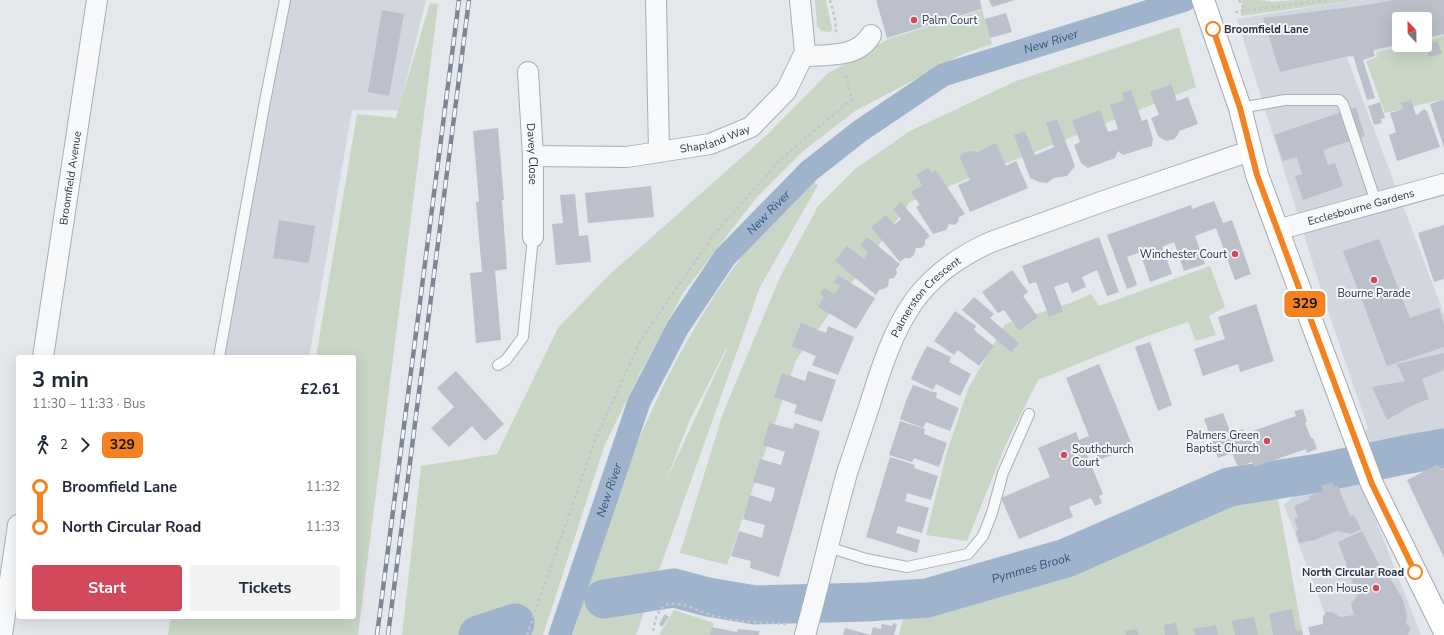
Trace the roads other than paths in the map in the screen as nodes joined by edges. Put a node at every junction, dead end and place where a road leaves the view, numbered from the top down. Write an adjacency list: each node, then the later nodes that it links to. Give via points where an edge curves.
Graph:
1 (97, 0): 17 (street, Broomfield Avenue)
2 (285, 0): 18 (lane)
3 (656, 0): 11 (street)
4 (800, 0): 7 (street, Shapland Way)
5 (1203, 1): 9 (main road)
6 (871, 35): 7 (street, via 861,46 840,55)
7 (804, 56): 11 (street, Shapland Way, via 786,91 751,128 710,144)
8 (528, 72): 12 (street, Davey Close)
9 (1240, 108): 10 (main road); 14 (lane, via 1285,100 1339,100 1343,104)
10 (1250, 151): 15 (main road); 22 (street, Palmerston Crescent, via 991,242 961,259 931,282 914,301 900,323 887,352 847,474)
11 (659, 152): 12 (street, Shapland Way, via 627,157)
12 (533, 156): 16 (street, Davey Close)
13 (1444, 184): 14 (street, Ecclesbourne Gardens)
14 (1376, 202): 15 (street, Ecclesbourne Gardens)
15 (1278, 230): 25 (main road, via 1372,484)
16 (533, 237): 19 (lane, via 523,337 506,360)
17 (43, 355)
18 (219, 355)
19 (498, 365)
20 (1030, 414): 22 (lane, via 1003,473 983,536 968,554 907,567 866,560)
21 (16, 535): 23 (street)
22 (828, 547): 24 (street, Palmerston Crescent)
23 (4, 593): 26 (street)
24 (808, 626)
25 (1444, 630)
26 (2, 635)

